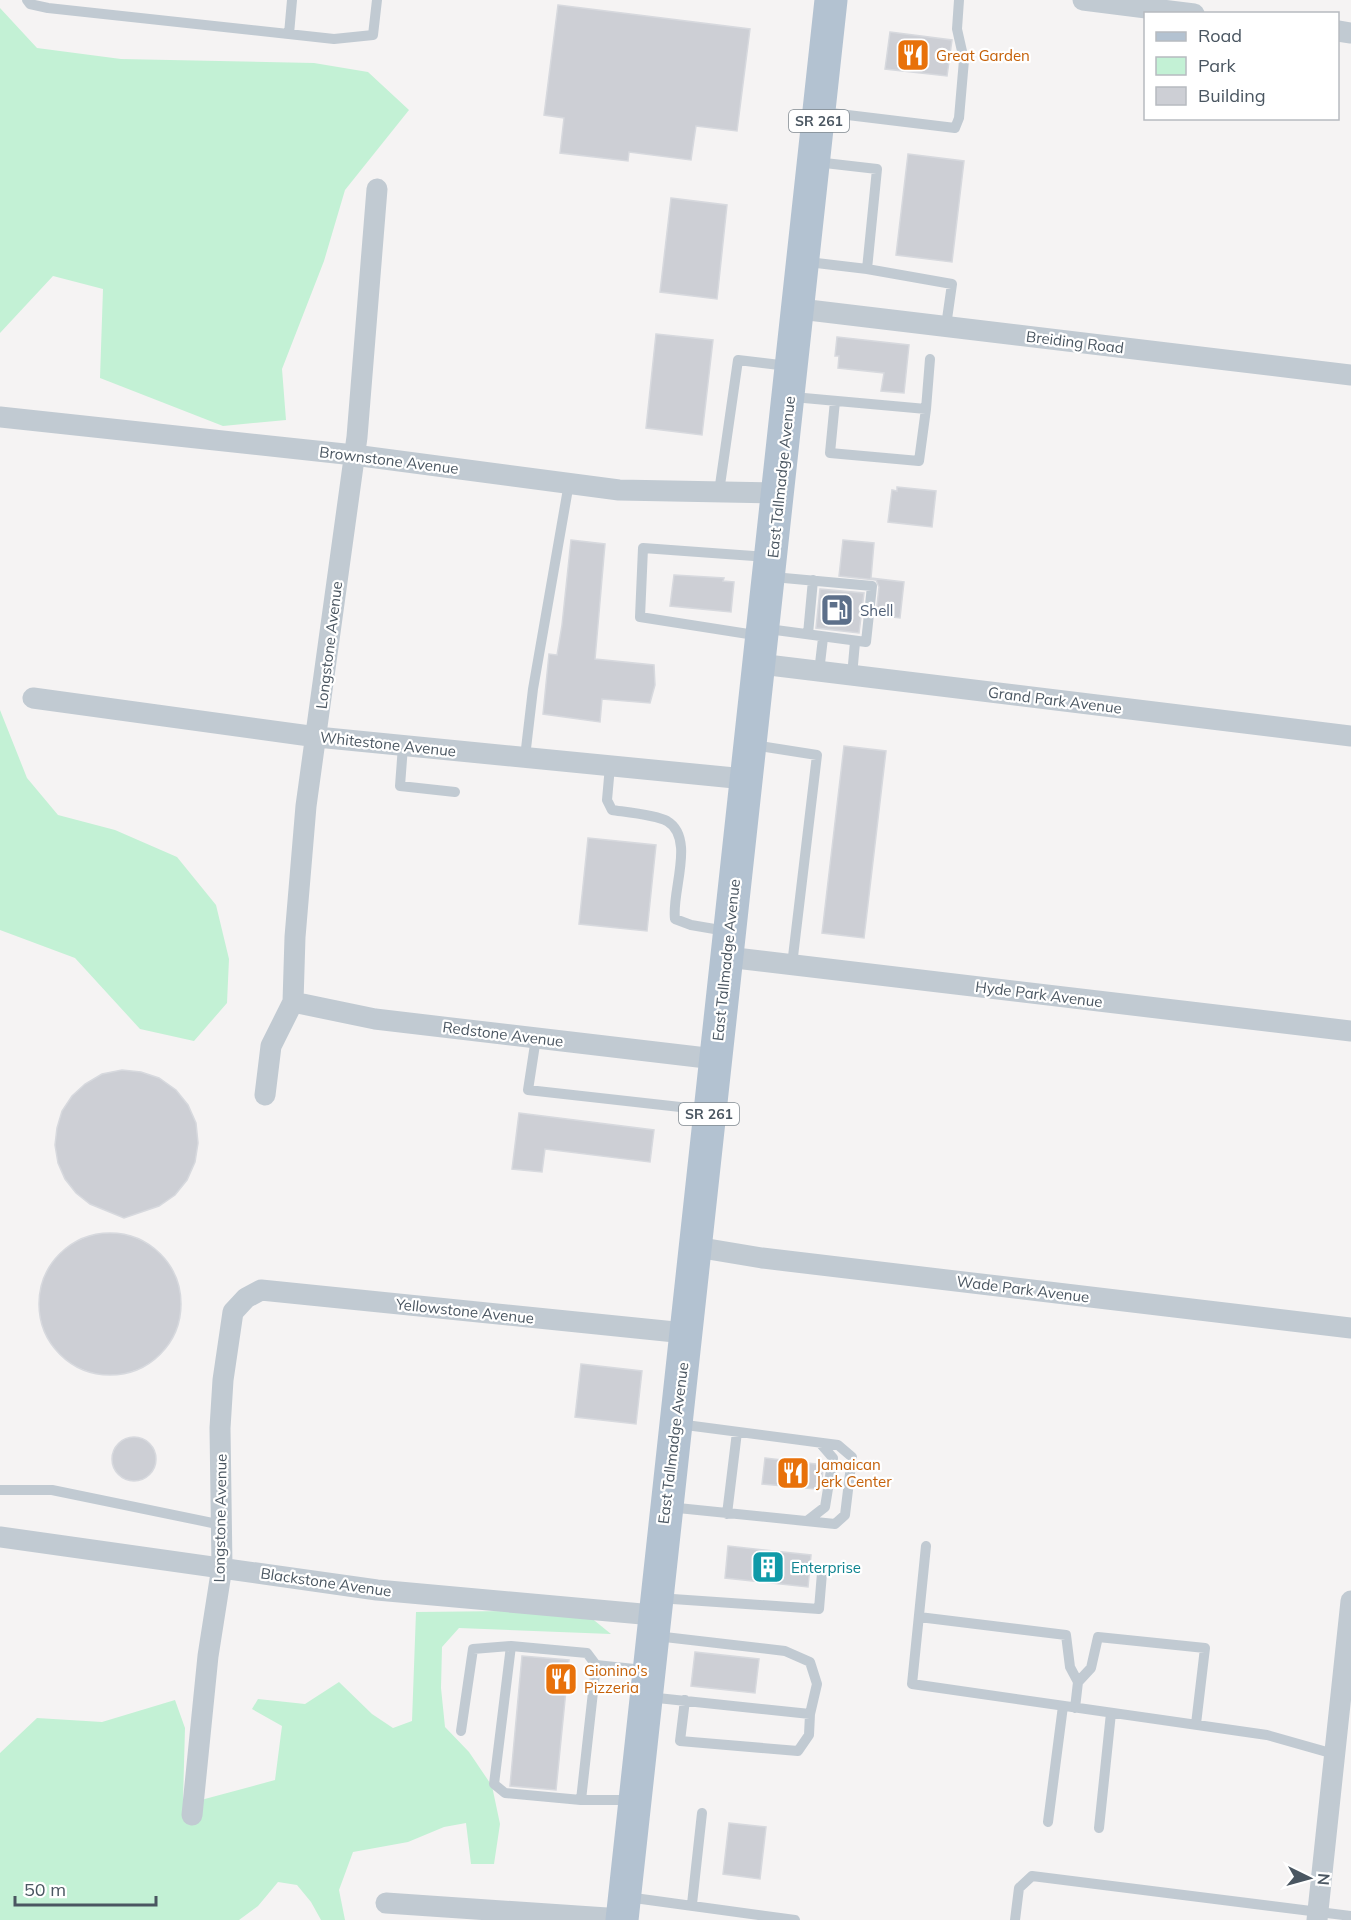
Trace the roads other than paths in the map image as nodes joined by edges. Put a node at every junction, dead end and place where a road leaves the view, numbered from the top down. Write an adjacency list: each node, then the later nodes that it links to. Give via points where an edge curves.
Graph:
1 (27, 0): 8 (lane, via 48,8)
2 (292, 0): 8 (lane)
3 (376, 0): 8 (lane, via 373,35 334,39)
4 (831, 0): 9 (main road, East Tallmadge Avenue / SR 261)
5 (959, 0): 9 (lane, via 957,29 964,60 959,118 954,128)
6 (1083, 0): 7 (street)
7 (1178, 12)
8 (288, 34)
9 (820, 112): 10 (main road, East Tallmadge Avenue / SR 261)
10 (814, 162): 12 (main road, East Tallmadge Avenue / SR 261); 13 (lane, via 878,169)
11 (378, 189): 22 (street, Longstone Avenue)
12 (804, 262): 13 (lane); 14 (main road, East Tallmadge Avenue / SR 261)
13 (867, 269): 15 (lane, via 952,284)
14 (800, 309): 15 (street, Breiding Road); 18 (main road, East Tallmadge Avenue / SR 261)
15 (946, 326): 17 (street, Breiding Road)
16 (930, 359): 20 (lane)
17 (1351, 375)
18 (792, 381): 19 (lane); 24 (lane, via 738,360); 25 (main road, East Tallmadge Avenue / SR 261)
19 (835, 401): 20 (lane); 20 (lane, via 830,453 919,461)
20 (926, 409)
21 (0, 417): 22 (street, Brownstone Avenue)
22 (354, 455): 23 (street, Brownstone Avenue); 36 (street, Longstone Avenue)
23 (569, 483): 24 (street, Brownstone Avenue, via 619,490); 39 (lane)
24 (719, 492): 25 (street, Brownstone Avenue)
25 (780, 493): 26 (main road, East Tallmadge Avenue / SR 261)
26 (771, 567): 27 (lane); 31 (main road, East Tallmadge Avenue / SR 261); 31 (lane, via 643,548 640,617)
27 (813, 580): 28 (lane); 30 (lane, via 839,586 872,586 866,642)
28 (808, 634): 29 (lane); 31 (lane)
29 (830, 636): 30 (lane); 32 (lane)
30 (855, 642): 33 (lane)
31 (763, 643): 32 (street, Grand Park Avenue); 37 (main road, East Tallmadge Avenue / SR 261)
32 (819, 672): 33 (street, Grand Park Avenue)
33 (852, 676): 35 (street, Grand Park Avenue)
34 (33, 698): 36 (street, Whitestone Avenue)
35 (1351, 736)
36 (317, 737): 38 (street, Whitestone Avenue); 45 (street, Longstone Avenue, via 306,806)
37 (750, 745): 41 (main road, East Tallmadge Avenue / SR 261); 44 (lane, via 817,755)
38 (403, 746): 39 (street, Whitestone Avenue); 42 (lane, via 400,786)
39 (525, 757): 40 (street, Whitestone Avenue)
40 (610, 766): 41 (street, Whitestone Avenue); 43 (lane, via 607,800 612,810 666,820 676,829 681,846 675,919)
41 (745, 779): 43 (main road, East Tallmadge Avenue / SR 261)
42 (455, 792)
43 (728, 944): 44 (street, Hyde Park Avenue); 48 (main road, East Tallmadge Avenue / SR 261)
44 (792, 965): 46 (street, Hyde Park Avenue)
45 (293, 1002): 47 (street, Redstone Avenue, via 375,1019); 49 (street, Longstone Avenue, via 271,1046)
46 (1351, 1031)
47 (536, 1038): 48 (street, Redstone Avenue); 50 (lane, via 528,1090)
48 (715, 1059): 50 (main road, East Tallmadge Avenue / SR 261)
49 (265, 1095)
50 (710, 1111): 51 (main road, East Tallmadge Avenue / SR 261)
51 (696, 1247): 53 (street, Wade Park Avenue); 54 (main road, East Tallmadge Avenue / SR 261)
52 (246, 1299): 54 (street, Yellowstone Avenue, via 261,1290); 62 (street, Longstone Avenue, via 233,1312 223,1380)
53 (1351, 1328)
54 (685, 1333): 55 (main road, East Tallmadge Avenue / SR 261)
55 (675, 1424): 56 (lane); 59 (main road, East Tallmadge Avenue / SR 261)
56 (737, 1432): 57 (lane); 60 (lane)
57 (820, 1443): 61 (lane, via 834,1458 829,1496 825,1507); 61 (lane, via 838,1445 852,1457 845,1515 835,1524)
58 (0, 1490): 62 (lane, via 52,1490)
59 (665, 1506): 60 (lane); 68 (main road, East Tallmadge Avenue / SR 261)
60 (727, 1514): 61 (lane)
61 (807, 1521)
62 (222, 1525): 65 (street, Longstone Avenue)
63 (0, 1537): 65 (street, Blackstone Avenue)
64 (926, 1546): 69 (lane)
65 (222, 1567): 68 (street, Blackstone Avenue, via 377,1590); 85 (street, Longstone Avenue, via 208,1656)
66 (822, 1574): 68 (lane, via 819,1610)
67 (1351, 1601): 81 (street)
68 (652, 1616): 73 (main road, East Tallmadge Avenue / SR 261); 78 (lane, via 784,1651 810,1662 817,1684)
69 (919, 1617): 72 (lane, via 1066,1635 1070,1666); 75 (lane, via 912,1684)
70 (511, 1646): 71 (lane, via 587,1653); 80 (lane, via 473,1649); 82 (lane, via 494,1784 506,1793)
71 (596, 1665): 73 (lane); 82 (lane)
72 (1078, 1682): 76 (lane); 79 (lane, via 1091,1668 1098,1637 1205,1648)
73 (646, 1683): 74 (lane); 83 (main road, East Tallmadge Avenue / SR 261)
74 (685, 1700): 78 (lane); 78 (lane, via 680,1741 798,1751 810,1735)
75 (1063, 1706): 76 (lane); 86 (lane)
76 (1075, 1708): 77 (lane)
77 (1111, 1713): 79 (lane); 87 (lane)
78 (810, 1714)
79 (1196, 1724): 81 (lane, via 1267,1735)
80 (461, 1731)
81 (1343, 1755): 92 (street)
82 (581, 1800): 83 (lane)
83 (634, 1800): 90 (main road, East Tallmadge Avenue / SR 261)
84 (702, 1813): 89 (lane)
85 (192, 1815)
86 (1048, 1822)
87 (1099, 1828)
88 (386, 1903): 91 (street)
89 (692, 1904): 90 (lane); 95 (lane)
90 (623, 1912): 94 (street)
91 (422, 1913): 94 (street)
92 (1317, 1916): 93 (lane); 96 (lane, via 1032,1876 1019,1888)
93 (1351, 1917)
94 (573, 1918)
95 (795, 1920)
96 (1015, 1920)

